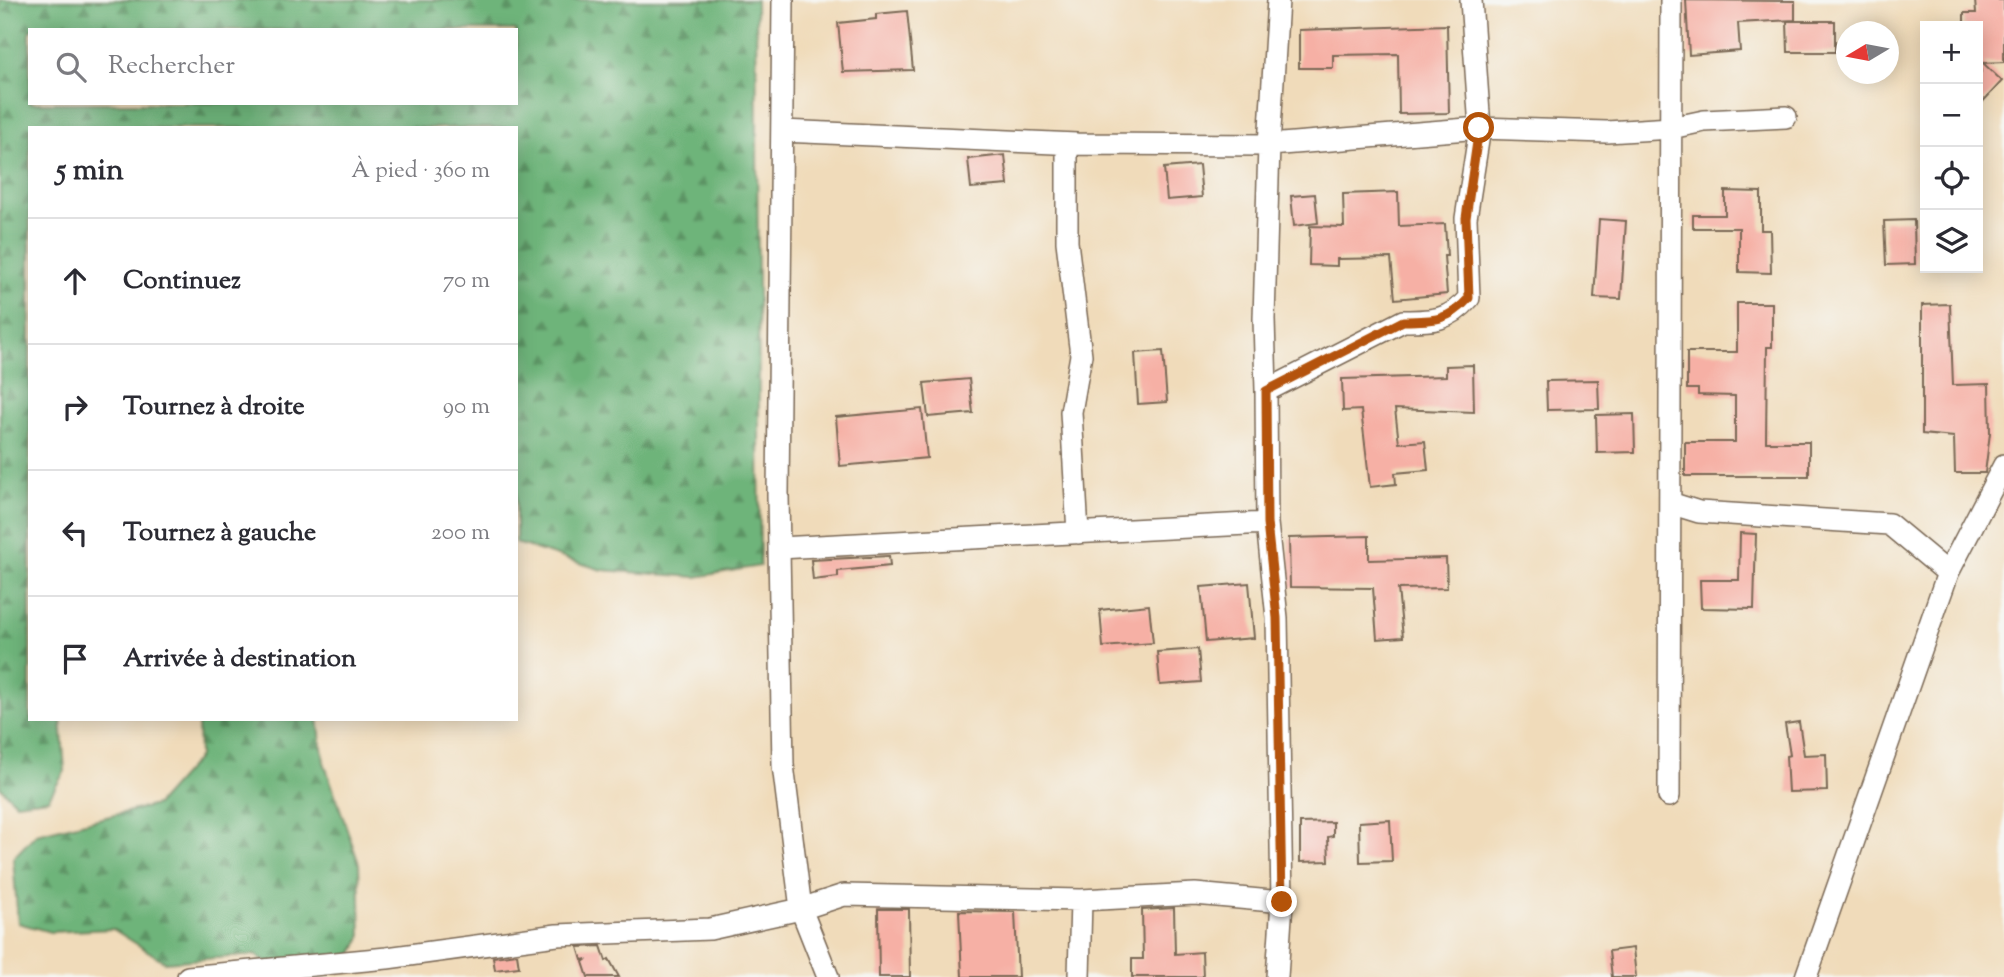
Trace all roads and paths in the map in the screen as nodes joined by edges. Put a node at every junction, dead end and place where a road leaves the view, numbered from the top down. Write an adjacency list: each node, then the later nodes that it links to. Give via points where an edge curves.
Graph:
1 (783, 0): 8 (street)
2 (1278, 0): 10 (street)
3 (1471, 0): 6 (street)
4 (1671, 0): 7 (street)
5 (1786, 117): 7 (street, via 1704,121)
6 (1479, 128): 7 (street, via 1607,132); 10 (street); 11 (street, via 1466,218 1469,298 1455,314 1403,321)
7 (1671, 128): 13 (street)
8 (782, 131): 9 (street); 16 (street)
9 (1067, 144): 10 (street); 15 (street, via 1067,242 1081,355 1072,412)
10 (1269, 145): 11 (street)
11 (1266, 391): 14 (street)
12 (2004, 465): 17 (street)
13 (1670, 503): 17 (street, via 1699,512 1889,524); 18 (street)
14 (1267, 523): 15 (street); 20 (street, via 1277,618)
15 (1078, 533): 16 (street)
16 (779, 548): 21 (street, via 783,765)
17 (1948, 573): 26 (street)
18 (1669, 796)
19 (1081, 900): 20 (street, via 1195,894); 21 (street, via 844,895); 24 (street)
20 (1282, 902): 25 (street)
21 (801, 909): 22 (street, via 710,929 557,935 387,958); 23 (street)
22 (188, 977)
23 (828, 977)
24 (1079, 977)
25 (1277, 977)
26 (1806, 977)

